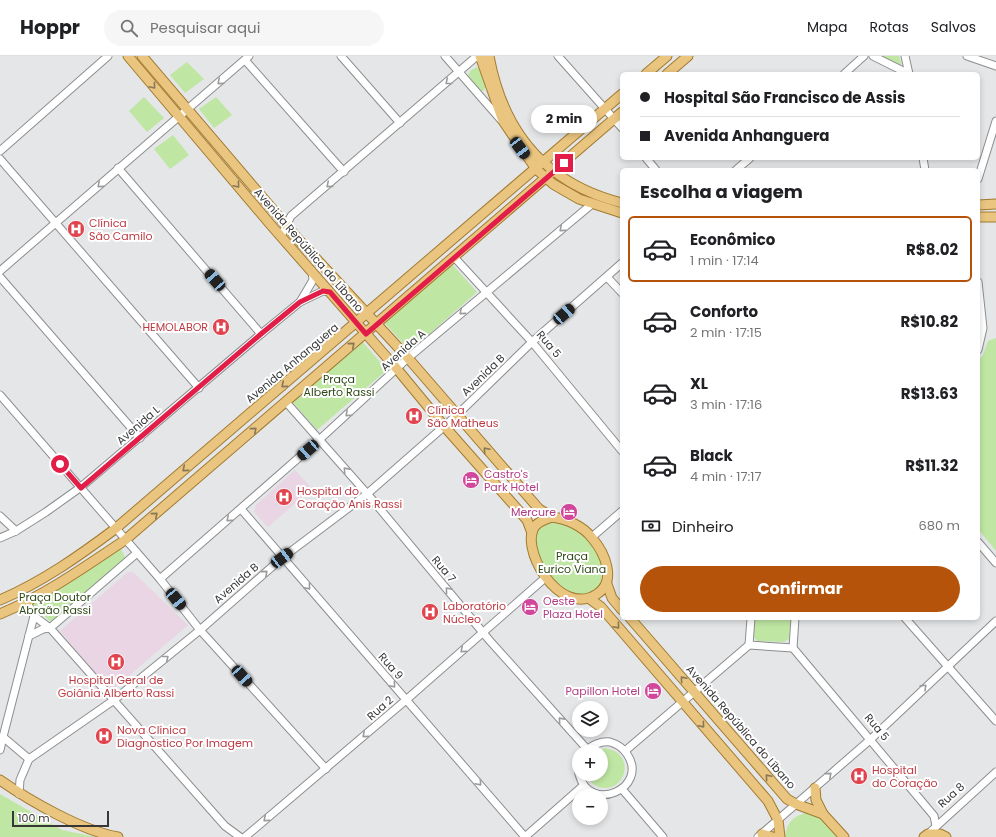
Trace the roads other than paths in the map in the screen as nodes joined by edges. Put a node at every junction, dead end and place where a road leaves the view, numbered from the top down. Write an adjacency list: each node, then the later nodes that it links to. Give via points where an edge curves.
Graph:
1 (108, 56): 34 (street)
2 (128, 56): 27 (main road, Avenida República do Líbano, one-way to 27)
3 (142, 56): 24 (main road, Avenida República do Líbano)
4 (341, 56): 31 (street)
5 (445, 56): 17 (street)
6 (479, 56): 17 (street); 29 (main road)
7 (489, 56): 38 (main road, via 509,116)
8 (558, 56): 25 (street)
9 (667, 56): 18 (main road)
10 (688, 56): 19 (main road)
11 (864, 56): 20 (street)
12 (873, 56): 21 (street)
13 (905, 56): 22 (street)
14 (967, 56): 16 (street)
15 (247, 58): 24 (street, one-way to 24); 42 (street)
16 (996, 66)
17 (459, 72): 29 (street); 31 (street, one-way to 31)
18 (648, 72)
19 (669, 72)
20 (846, 72)
21 (905, 72)
22 (909, 72)
23 (620, 96): 25 (main road, Avenida Anhanguera)
24 (188, 109): 27 (street); 54 (main road, Avenida República do Líbano)
25 (605, 109): 28 (street); 38 (main road, Avenida Anhanguera)
26 (620, 114): 28 (main road)
27 (179, 116): 39 (street); 55 (main road, Avenida República do Líbano, one-way to 55)
28 (615, 119): 32 (street); 43 (main road)
29 (503, 121): 38 (main road)
30 (996, 121): 33 (street)
31 (400, 123): 42 (street)
32 (620, 125)
33 (993, 143): 44 (street)
34 (0, 151)
35 (0, 159): 53 (street)
36 (648, 160): 40 (street)
37 (748, 160): 41 (street)
38 (539, 166): 43 (main road); 45 (main road); 67 (main road, Avenida Anhanguera)
39 (118, 168): 53 (street, one-way to 53); 70 (street)
40 (654, 168)
41 (738, 168)
42 (344, 172): 54 (street, one-way to 54, via 291,216)
43 (553, 172): 45 (main road); 46 (main road, via 583,190)
44 (980, 175)
45 (546, 178): 47 (main road, via 567,193); 56 (main road)
46 (620, 202)
47 (592, 204): 50 (main road); 64 (street, Avenida A, one-way to 64)
48 (996, 204): 49 (main road)
49 (980, 205)
50 (620, 211)
51 (980, 217): 52 (main road)
52 (996, 217)
53 (55, 224): 59 (street); 76 (street)
54 (286, 225): 55 (street); 67 (main road, Avenida República do Líbano)
55 (281, 236): 58 (main road, Avenida República do Líbano)
56 (454, 257): 64 (street, Rua 5); 69 (main road)
57 (620, 265): 61 (street, Avenida B)
58 (312, 270): 63 (main road, Avenida República do Líbano); 65 (street, Avenida L, via 313,280)
59 (0, 271)
60 (0, 277): 81 (street)
61 (606, 277): 62 (street); 73 (street, Avenida B)
62 (620, 291)
63 (330, 292): 65 (street, Avenida L, via 323,291); 68 (main road, Avenida República do Líbano)
64 (486, 292): 73 (street, Rua 5); 74 (street, Avenida A, one-way to 74)
65 (300, 302): 70 (street, Avenida L)
66 (980, 304): 72 (street, via 983,328)
67 (368, 314): 68 (main road, Avenida Anhanguera); 69 (main road, Avenida República do Líbano)
68 (357, 323): 71 (main road, Avenida República do Líbano); 90 (main road, Avenida Anhanguera, one-way to 90)
69 (376, 325): 71 (main road); 74 (main road, Avenida República do Líbano)
70 (261, 334): 76 (street, Avenida L)
71 (366, 334): 75 (main road, Avenida República do Líbano); 78 (main road, one-way to 71)
72 (980, 341)
73 (532, 342): 79 (street, Avenida B); 83 (street, Rua 5)
74 (408, 358): 75 (street, Avenida A); 79 (main road, Avenida República do Líbano)
75 (397, 369): 80 (main road, Avenida República do Líbano); 82 (street, Avenida A, one-way to 82)
76 (199, 388): 81 (street, Avenida L)
77 (0, 395): 84 (street)
78 (286, 402): 82 (street, Rua 7); 95 (main road, one-way to 78)
79 (456, 416): 80 (street, Avenida B); 89 (main road, Avenida República do Líbano, one-way to 79, via 539,509)
80 (444, 426): 85 (street, Avenida B); 92 (main road, Avenida República do Líbano, via 527,520)
81 (140, 438): 84 (street, Avenida L)
82 (319, 440): 85 (street, Rua 7, one-way to 82); 86 (street, Avenida A)
83 (620, 449)
84 (81, 488): 90 (street); 91 (street, Avenida L)
85 (367, 494): 98 (street, Avenida B); 116 (street, Rua 7, one-way to 85)
86 (241, 509): 98 (street, Rua 9); 101 (street, Avenida A, one-way to 101)
87 (620, 513): 93 (street)
88 (0, 516): 91 (street)
89 (552, 517): 92 (main road, via 535,526); 93 (main road, via 570,521)
90 (115, 529): 95 (street); 104 (main road, Avenida Anhanguera, via 45,577)
91 (16, 531): 94 (street, Avenida L)
92 (532, 533): 100 (main road, via 533,547)
93 (592, 537): 102 (main road, via 608,569)
94 (0, 538)
95 (125, 540): 97 (street); 105 (main road)
96 (980, 544): 99 (street)
97 (137, 553): 101 (street); 114 (street)
98 (282, 558): 115 (street, Avenida B, one-way to 98); 125 (street, Rua 9, one-way to 125)
99 (996, 563)
100 (545, 578): 103 (main road, via 567,597); 116 (street, Rua 2)
101 (160, 579): 115 (street)
102 (607, 584): 103 (main road); 106 (main road, via 612,598)
103 (590, 599): 121 (main road, one-way to 121, via 601,607)
104 (0, 600)
105 (27, 603): 107 (main road); 108 (street)
106 (620, 608)
107 (0, 614)
108 (34, 616): 114 (street); 117 (street)
109 (632, 620): 118 (main road, Avenida República do Líbano)
110 (751, 620): 119 (street)
111 (795, 620): 120 (street)
112 (907, 620): 122 (street)
113 (996, 621): 122 (street)
114 (50, 628): 117 (street); 124 (street)
115 (200, 630): 124 (street, Avenida B, one-way to 115); 135 (street)
116 (483, 632): 125 (street, Rua 2, one-way to 125); 130 (street, Rua 7, one-way to 116)
117 (29, 636): 128 (street)
118 (648, 639): 121 (main road); 123 (main road, Avenida República do Líbano, one-way to 118)
119 (749, 645): 120 (street); 123 (street)
120 (793, 648): 129 (street, Rua 5)
121 (637, 649): 126 (main road)
122 (947, 666): 127 (street); 129 (street, one-way to 122)
123 (694, 692): 126 (street); 143 (main road, Avenida República do Líbano, one-way to 123, via 780,790)
124 (114, 700): 134 (street, Avenida B); 151 (street, via 225,826)
125 (406, 700): 135 (street, Rua 2, one-way to 135); 153 (street, Rua 9, one-way to 153)
126 (682, 702): 133 (street); 145 (main road, one-way to 145, via 768,801)
127 (996, 722)
128 (2, 737): 132 (street); 134 (street)
129 (871, 738): 140 (street, one-way to 129); 146 (street, Rua 5, via 934,816)
130 (582, 745)
131 (596, 745): 133 (street, via 611,742)
132 (0, 750)
133 (625, 751): 141 (street, via 630,758 631,775)
134 (29, 759): 142 (street, via 20,780)
135 (326, 769): 152 (street, Rua 2, one-way to 152)
136 (996, 772): 146 (street, Rua 8)
137 (0, 780): 142 (main road)
138 (582, 781): 139 (street)
139 (584, 786): 141 (street, via 602,795); 153 (street)
140 (815, 788): 143 (street); 144 (main road, via 816,800)
141 (622, 789): 154 (street)
142 (19, 794): 147 (main road)
143 (796, 804): 144 (main road, Avenida República do Líbano); 145 (street)
144 (823, 814): 157 (main road, Avenida República do Líbano)
145 (778, 820): 148 (street); 156 (main road)
146 (936, 826): 149 (street, Rua 8)
147 (97, 835): 150 (main road)
148 (760, 835): 155 (main road)
149 (926, 835): 158 (main road, via 940,834)
150 (118, 837)
151 (240, 837)
152 (245, 837)
153 (525, 837)
154 (664, 837)
155 (773, 837)
156 (780, 837)
157 (844, 837)
158 (946, 837)

